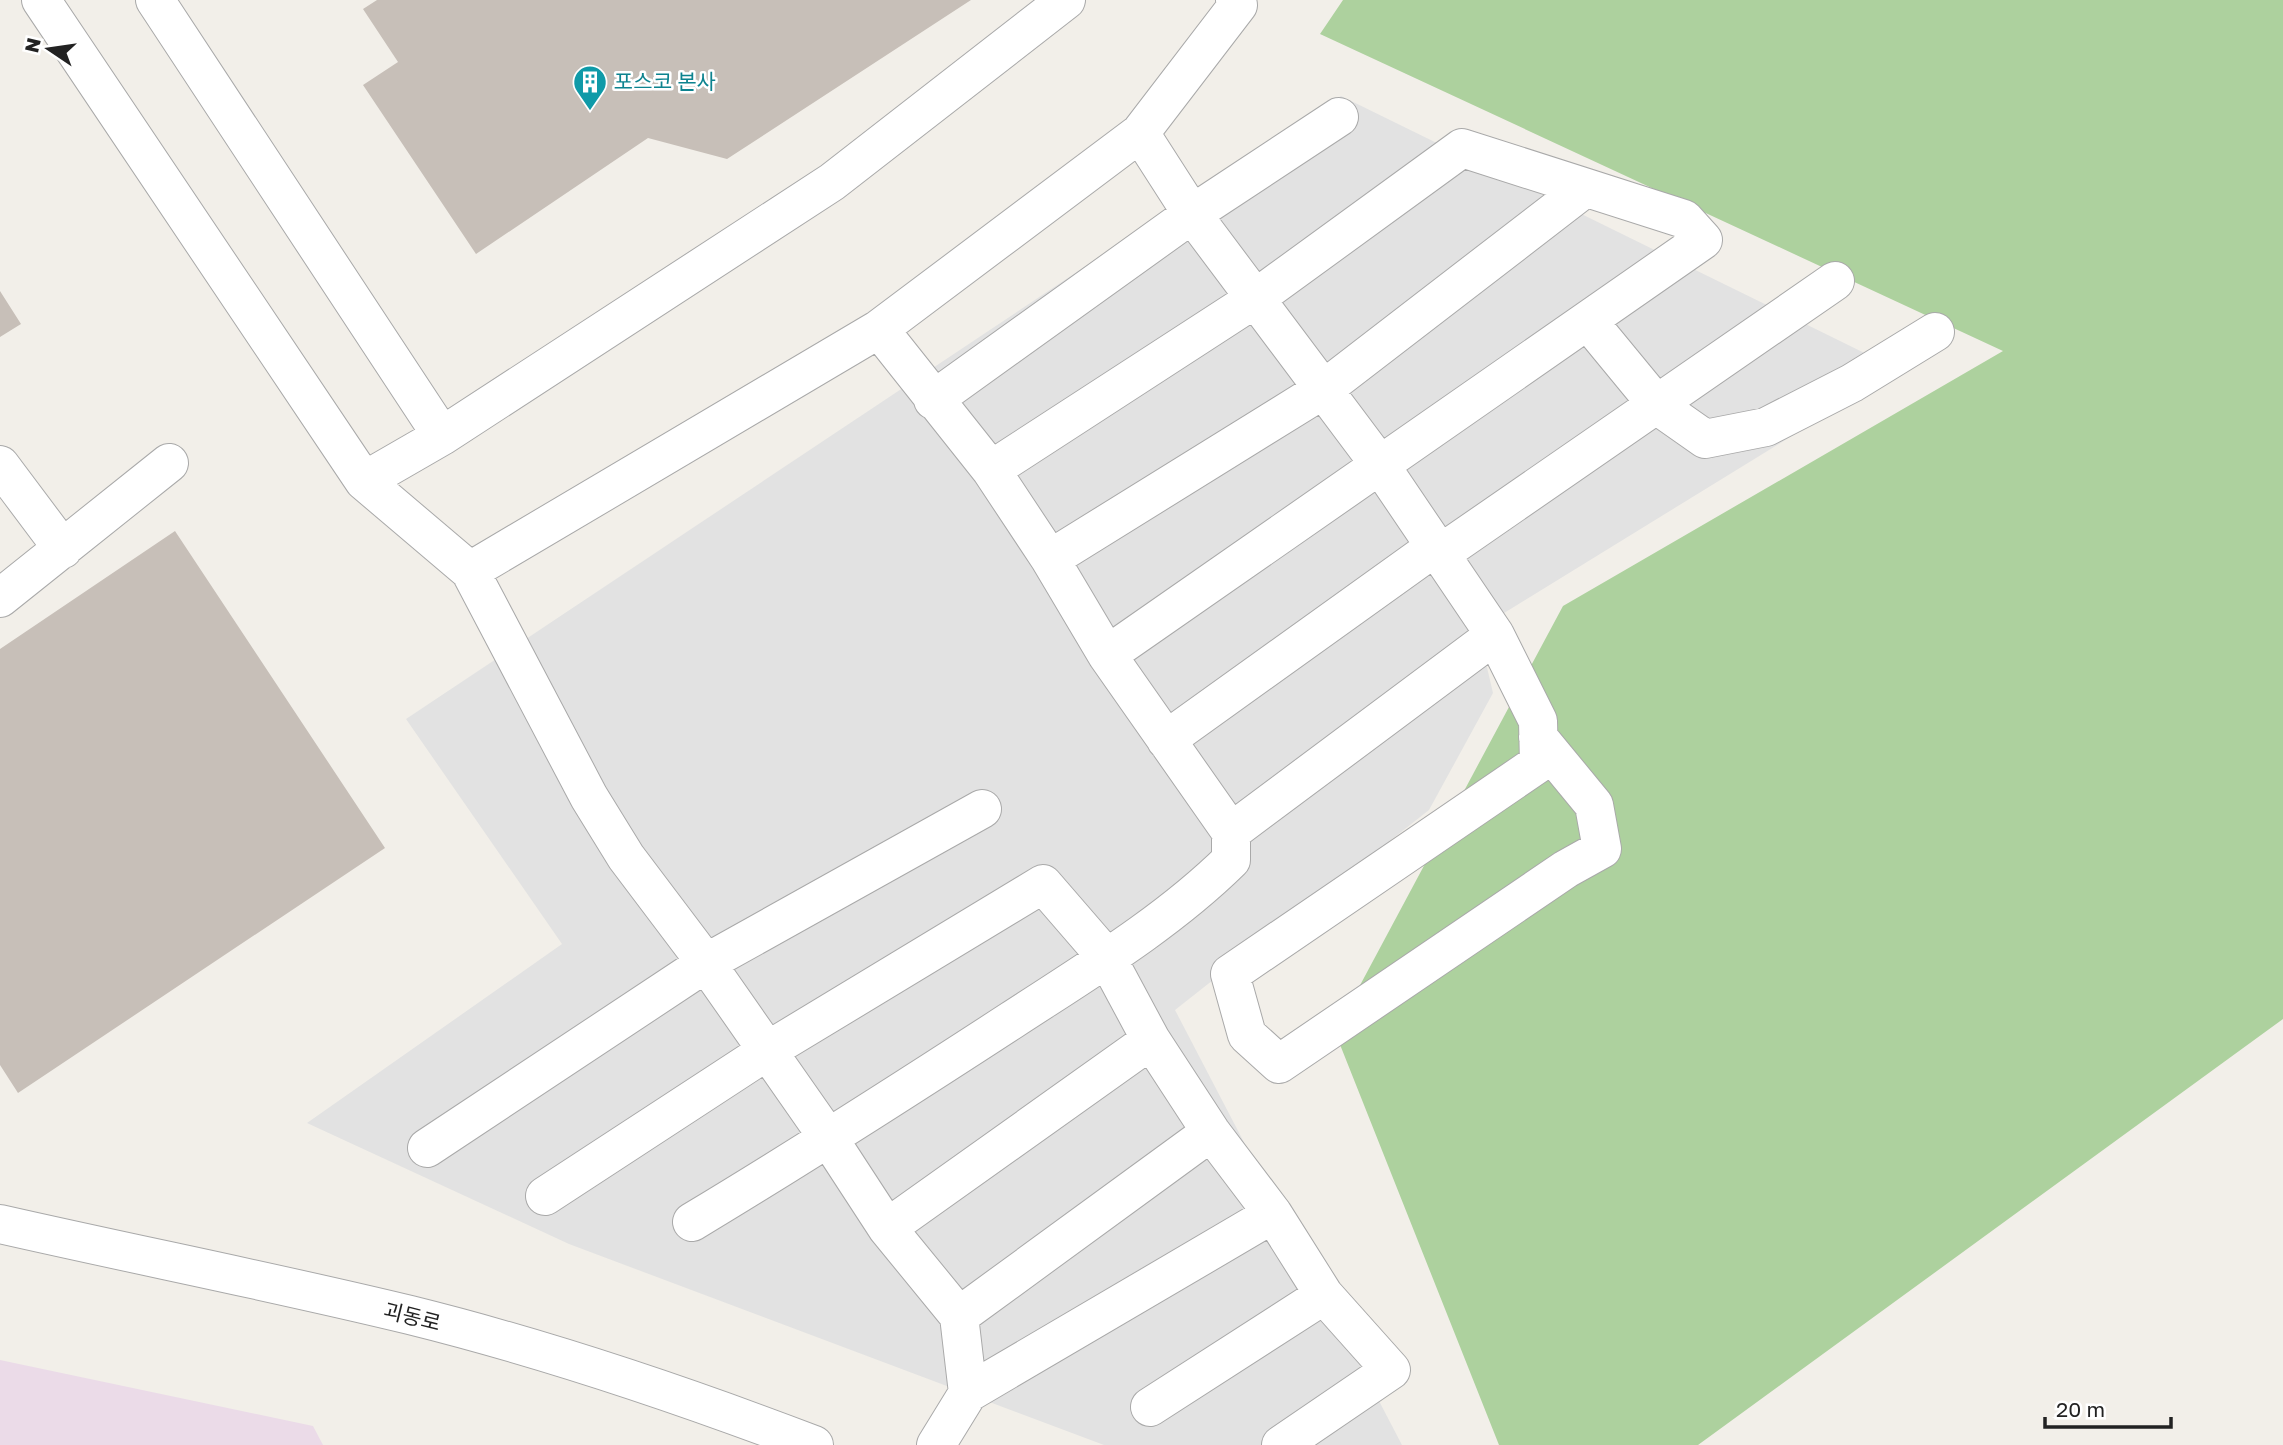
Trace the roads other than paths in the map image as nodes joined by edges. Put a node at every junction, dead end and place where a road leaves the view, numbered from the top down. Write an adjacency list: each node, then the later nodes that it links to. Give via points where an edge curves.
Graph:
1 (41, 0): 22 (street)
2 (155, 0): 17 (street)
3 (1066, 0): 17 (street, via 832,182)
4 (1235, 0): 6 (street, via 1238,5)
5 (1339, 117): 8 (street)
6 (1140, 134): 8 (street); 12 (street)
7 (1585, 188): 10 (street, via 1462,148); 11 (street, via 1684,219 1703,240); 14 (street)
8 (1192, 215): 10 (street); 15 (street)
9 (1835, 281): 16 (street)
10 (1256, 298): 14 (street); 21 (street)
11 (1588, 321): 16 (street); 20 (street)
12 (879, 328): 15 (street); 26 (street)
13 (1935, 332): 16 (street, via 1852,383 1766,427 1705,439)
14 (1324, 389): 20 (street); 25 (street)
15 (933, 400): 21 (street)
16 (1658, 406): 24 (street)
17 (442, 436): 22 (street)
18 (169, 463): 23 (street)
19 (0, 465): 23 (street)
20 (1380, 465): 24 (street); 29 (street)
21 (991, 470): 25 (street)
22 (363, 481): 26 (street)
23 (63, 549): 27 (street)
24 (1438, 551): 28 (street); 31 (street)
25 (1050, 559): 29 (street)
26 (470, 571): 35 (street, via 589,797 625,856)
27 (0, 598)
28 (1495, 635): 30 (street, via 1538,721); 33 (street)
29 (1107, 655): 31 (street)
30 (1538, 737): 30 (street, via 1539,763 1230,974 1247,1035 1279,1064 1602,849 1594,805)
31 (1166, 740): 33 (street)
32 (982, 809): 35 (street)
33 (1231, 832): 34 (street, via 1231,860 1204,886)
34 (1107, 958): 36 (street); 37 (street, via 1044,884); 39 (street)
35 (706, 963): 37 (street); 40 (street)
36 (1151, 1040): 38 (street); 45 (street)
37 (767, 1051): 39 (street); 41 (street)
38 (1211, 1132): 42 (street); 47 (street)
39 (829, 1139): 43 (street); 45 (street)
40 (427, 1148)
41 (545, 1196)
42 (1273, 1214): 46 (street); 48 (street)
43 (692, 1222)
44 (0, 1224): 50 (street, 괴동로, via 410,1315 684,1398)
45 (887, 1228): 47 (street)
46 (1324, 1295): 49 (street); 52 (street, via 1391,1370)
47 (960, 1317): 48 (street)
48 (968, 1394): 51 (street)
49 (1150, 1407)
50 (814, 1445)
51 (936, 1445)
52 (1281, 1445)

